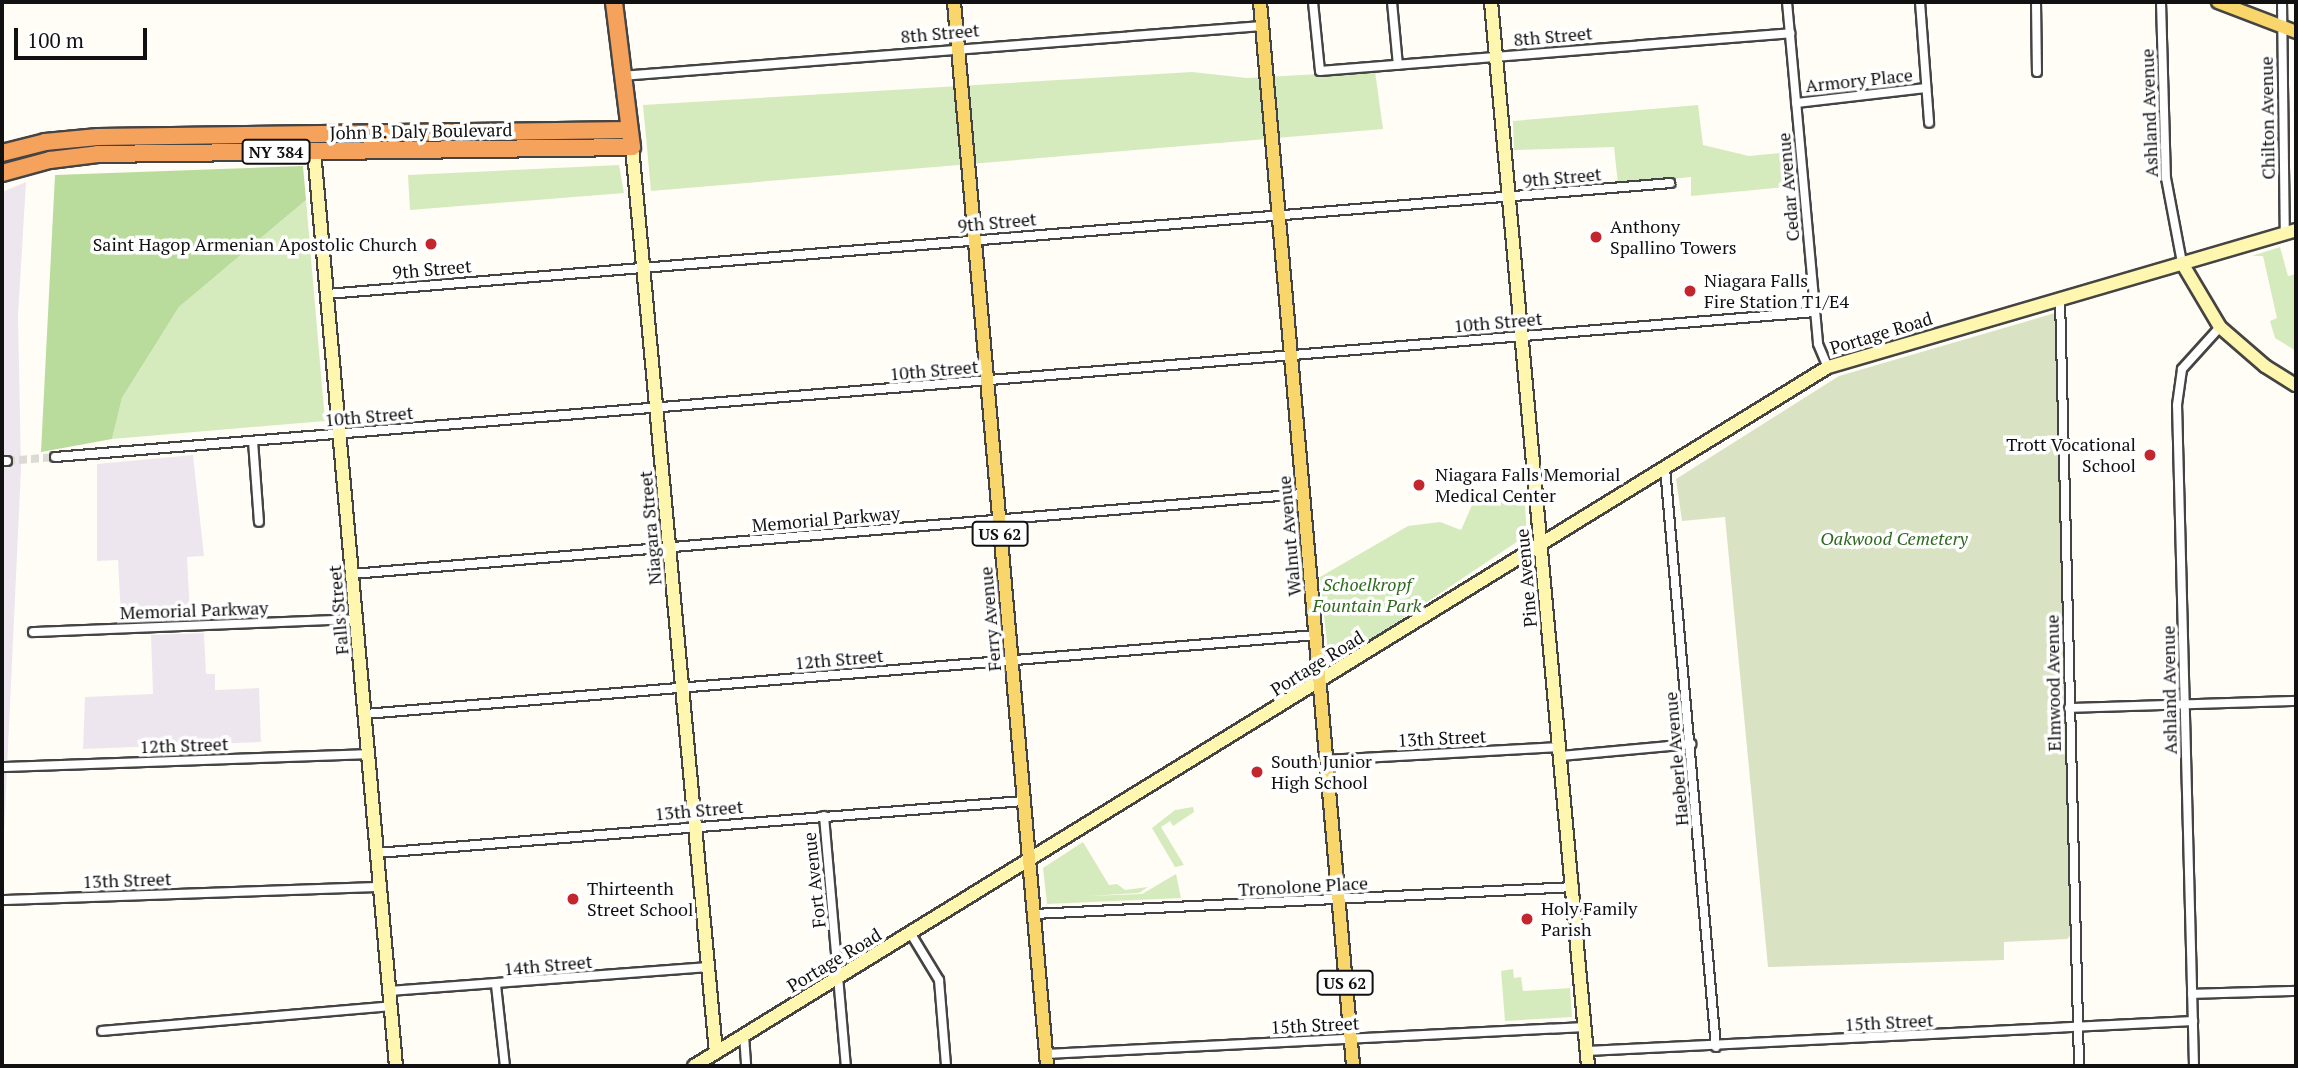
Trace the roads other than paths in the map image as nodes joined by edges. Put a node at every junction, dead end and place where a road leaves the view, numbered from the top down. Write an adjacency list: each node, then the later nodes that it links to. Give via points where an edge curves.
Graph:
1 (614, 2): 21 (highway, Niagara Street)
2 (954, 2): 17 (main road, Ferry Avenue / US 62)
3 (1260, 2): 13 (main road, Walnut Avenue / US 62)
4 (1313, 2): 19 (street, 8th Street, via 1320,71)
5 (1392, 2): 19 (street)
6 (1491, 2): 18 (street, Pine Avenue)
7 (1787, 2): 16 (street, Cedar Avenue)
8 (1920, 2): 22 (street)
9 (2036, 2): 20 (street)
10 (2161, 2): 35 (street, Ashland Avenue, via 2166,178)
11 (2218, 2): 14 (main road)
12 (2282, 2): 14 (street, Chilton Avenue)
13 (1262, 26): 17 (street, 8th Street); 32 (main road, Walnut Avenue / US 62)
14 (2282, 27): 15 (main road); 33 (street, Chilton Avenue)
15 (2296, 32)
16 (1790, 33): 18 (street, 8th Street); 23 (street, Cedar Avenue)
17 (958, 47): 21 (street, 8th Street); 34 (main road, Ferry Avenue / US 62)
18 (1496, 57): 19 (street, 8th Street); 31 (street, Pine Avenue)
19 (1398, 65)
20 (2037, 72)
21 (621, 76): 25 (highway, Niagara Street)
22 (1926, 88): 23 (street, Armory Place); 24 (street)
23 (1796, 103): 39 (street, Cedar Avenue)
24 (1929, 123)
25 (629, 130): 26 (highway, Niagara Street); 28 (highway, John B. Daly Boulevard / NY 384, via 98,137)
26 (632, 148): 27 (highway, John B. Daly Boulevard / NY 384); 36 (street, Niagara Street)
27 (314, 151): 29 (highway, John B. Daly Boulevard / NY 384, via 82,155); 37 (street, Falls Street)
28 (2, 153)
29 (2, 173)
30 (1670, 183): 31 (street, 9th Street)
31 (1509, 197): 32 (street, 9th Street); 41 (street, Pine Avenue)
32 (1279, 216): 34 (street, 9th Street); 42 (main road, Walnut Avenue / US 62)
33 (2291, 231): 35 (street, Portage Road)
34 (975, 240): 36 (street, 9th Street); 44 (main road, Ferry Avenue / US 62)
35 (2182, 263): 38 (street, Portage Road); 40 (street)
36 (646, 267): 37 (street, 9th Street); 46 (street, Niagara Street)
37 (327, 294): 47 (street, Falls Street)
38 (2060, 298): 43 (street, Portage Road); 65 (street, Elmwood Avenue)
39 (1815, 312): 41 (street, 10th Street); 43 (street, Cedar Avenue, via 1818,344)
40 (2220, 327): 45 (street, via 2265,366); 64 (street, Ashland Avenue, via 2190,355 2178,383)
41 (1521, 335): 42 (street, 10th Street); 54 (street, Pine Avenue)
42 (1291, 356): 44 (street, 10th Street); 51 (main road, Walnut Avenue / US 62)
43 (1828, 367): 50 (street, Portage Road)
44 (987, 382): 46 (street, 10th Street); 52 (main road, Ferry Avenue / US 62)
45 (2296, 384)
46 (658, 409): 47 (street, 10th Street); 55 (street, Niagara Street)
47 (339, 434): 48 (street, 10th Street); 56 (street, Falls Street)
48 (253, 441): 49 (street, 10th Street); 53 (street)
49 (55, 457)
50 (1665, 468): 54 (street, Portage Road); 67 (street, Haeberle Avenue)
51 (1303, 494): 52 (street, Memorial Parkway); 59 (main road, Walnut Avenue / US 62)
52 (999, 520): 55 (street, Memorial Parkway); 60 (main road, Ferry Avenue / US 62)
53 (259, 522)
54 (1540, 544): 61 (street, Portage Road); 68 (street, Pine Avenue)
55 (671, 548): 56 (street, Memorial Parkway); 62 (street, Niagara Street)
56 (352, 574): 57 (street, Falls Street)
57 (356, 619): 58 (street, Memorial Parkway); 66 (street, Falls Street)
58 (33, 632)
59 (1315, 635): 60 (street, 12th Street); 61 (main road, Walnut Avenue / US 62)
60 (1012, 660): 62 (street, 12th Street); 72 (main road, Ferry Avenue / US 62)
61 (1319, 683): 70 (main road, Walnut Avenue / US 62); 76 (street, Portage Road)
62 (683, 687): 66 (street, 12th Street); 74 (street, Niagara Street)
63 (2296, 701): 64 (street)
64 (2185, 705): 65 (street); 88 (street, Ashland Avenue)
65 (2069, 708): 92 (street, Elmwood Avenue)
66 (365, 714): 69 (street, Falls Street)
67 (1690, 744): 68 (street, 13th Street); 96 (street, Haeberle Avenue)
68 (1560, 751): 70 (street, 13th Street); 78 (street, Pine Avenue)
69 (368, 754): 71 (street, 12th Street); 75 (street, Falls Street)
70 (1326, 760): 80 (main road, Walnut Avenue / US 62)
71 (2, 767)
72 (1024, 801): 73 (street, 13th Street); 76 (main road, Ferry Avenue / US 62)
73 (824, 816): 74 (street, 13th Street); 84 (street, Fort Avenue)
74 (696, 826): 75 (street, 13th Street); 83 (street, Niagara Street)
75 (377, 853): 77 (street, Falls Street)
76 (1029, 860): 81 (main road, Ferry Avenue / US 62); 82 (street, Portage Road)
77 (380, 887): 79 (street, 13th Street); 86 (street, Falls Street)
78 (1574, 887): 80 (street, Tronolone Place); 91 (street, Pine Avenue)
79 (2, 900)
80 (1338, 900): 81 (street, Tronolone Place); 95 (main road, Walnut Avenue / US 62)
81 (1034, 914): 99 (main road, Ferry Avenue / US 62)
82 (911, 934): 84 (street, Portage Road); 105 (street, via 939,980)
83 (708, 967): 85 (street, 14th Street); 98 (street, Niagara Street)
84 (839, 977): 94 (street, Portage Road); 104 (street, Fort Avenue)
85 (496, 985): 86 (street, 14th Street); 101 (street)
86 (390, 991): 89 (street, Falls Street)
87 (2296, 992): 88 (street)
88 (2192, 994): 90 (street, Ashland Avenue)
89 (391, 1006): 93 (street); 100 (street, Falls Street)
90 (2193, 1021): 92 (street, 15th Street); 109 (street, Ashland Avenue)
91 (1585, 1027): 95 (street, 15th Street); 97 (street, Pine Avenue)
92 (2078, 1028): 96 (street, 15th Street); 108 (street, Elmwood Avenue)
93 (102, 1031)
94 (744, 1035): 98 (street, Portage Road); 103 (street)
95 (1350, 1039): 99 (street, 15th Street); 106 (main road, Walnut Avenue / US 62)
96 (1716, 1046): 97 (street, 15th Street)
97 (1587, 1051): 107 (street, Pine Avenue)
98 (716, 1052): 102 (street, Portage Road)
99 (1046, 1060)
100 (396, 1066)
101 (505, 1066)
102 (694, 1066)
103 (746, 1066)
104 (846, 1066)
105 (946, 1066)
106 (1353, 1066)
107 (1588, 1066)
108 (2078, 1066)
109 (2194, 1066)

